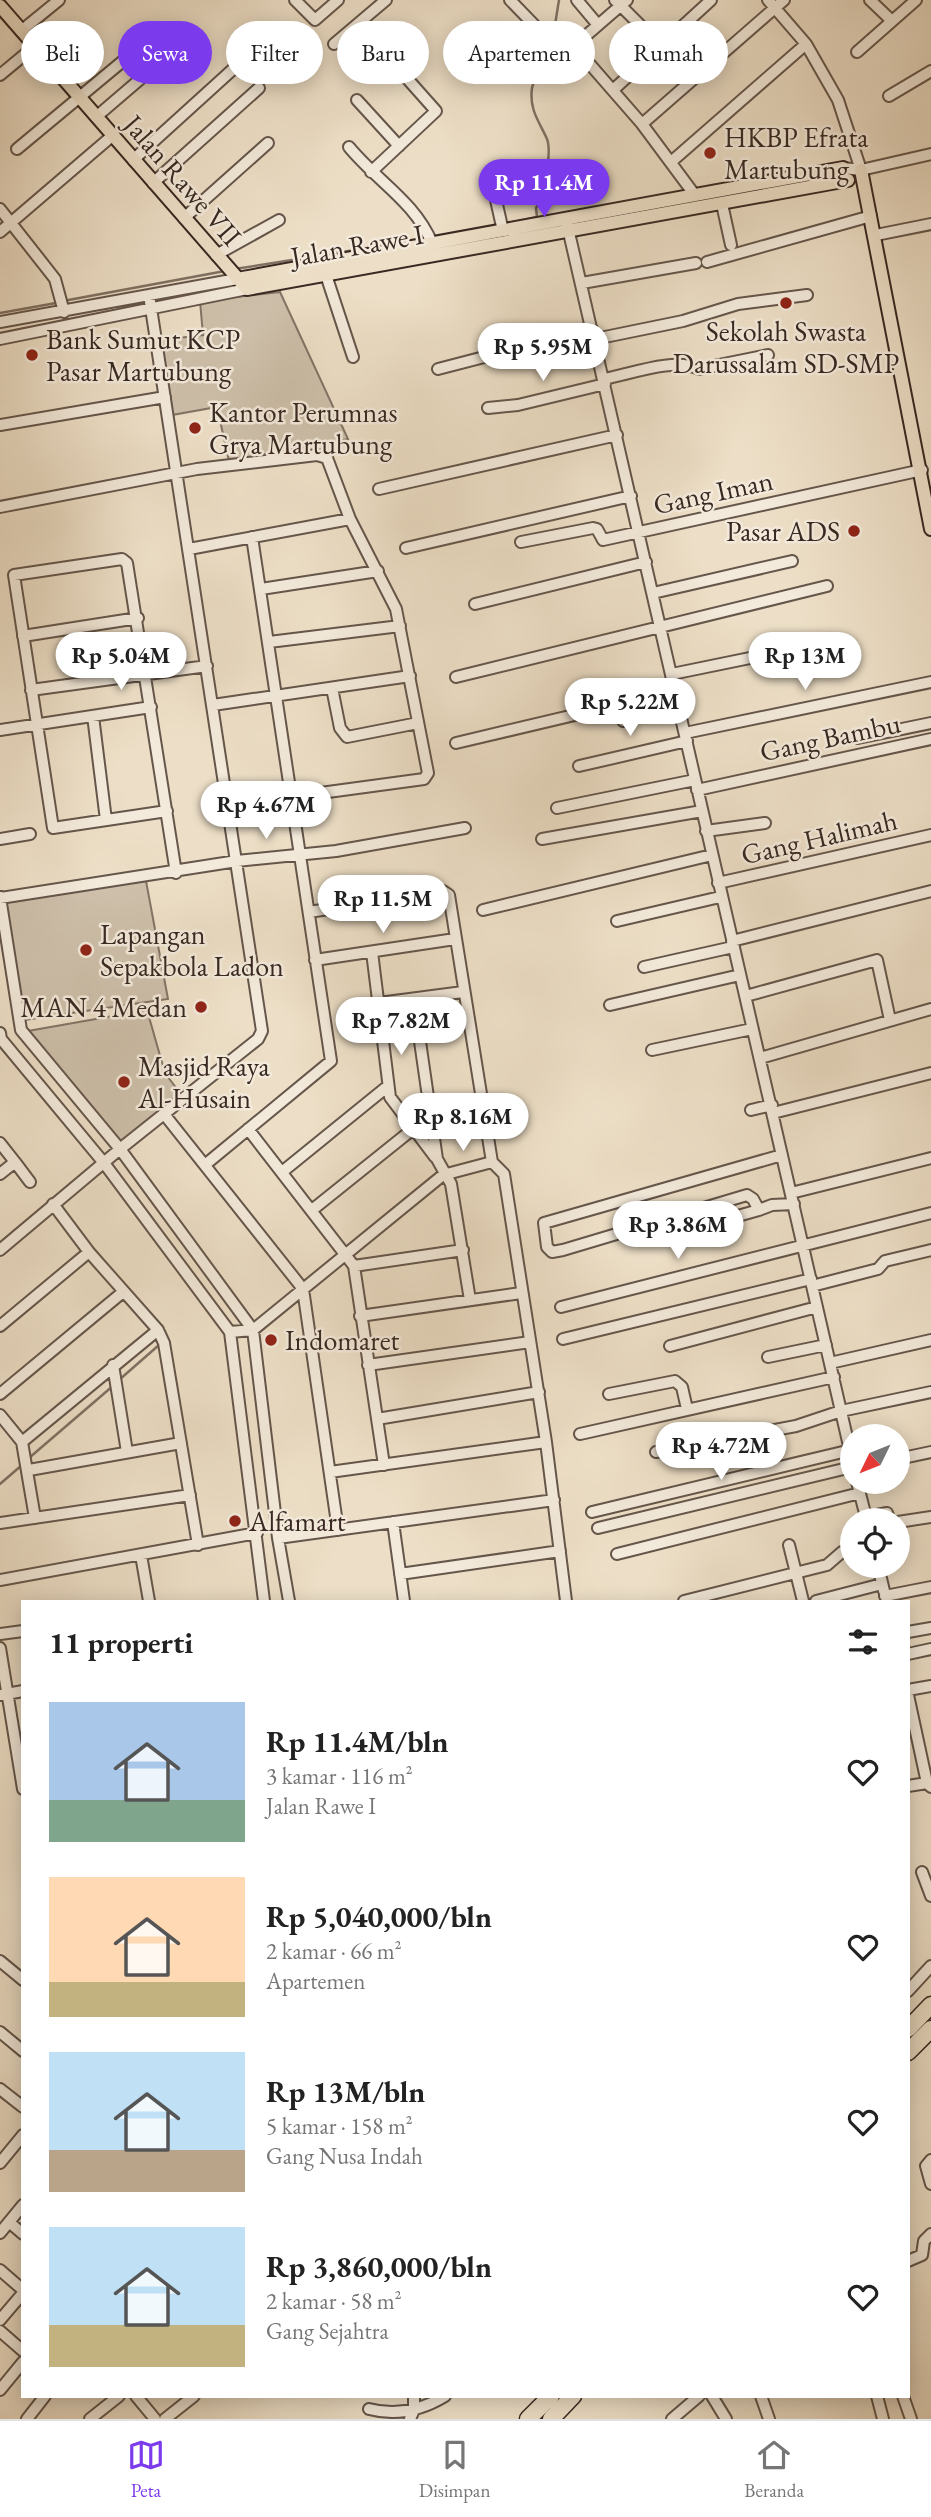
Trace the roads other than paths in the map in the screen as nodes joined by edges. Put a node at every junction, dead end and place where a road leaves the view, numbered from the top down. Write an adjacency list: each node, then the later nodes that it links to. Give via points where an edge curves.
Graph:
1 (59, 0): 13 (street)
2 (295, 0): 3 (street, via 315,20)
3 (338, 0)
4 (386, 0): 20 (street)
5 (510, 0): 14 (street)
6 (577, 0): 17 (street)
7 (711, 0): 33 (street)
8 (870, 0): 16 (street)
9 (916, 0): 16 (street)
10 (621, 2): 15 (street); 17 (street)
11 (776, 2): 21 (street); 38 (street)
12 (2, 13): 19 (main road, Jalan Rawe VII)
13 (33, 21)
14 (530, 21)
15 (637, 21)
16 (891, 21): 22 (street)
17 (598, 25): 18 (street)
18 (595, 28)
19 (21, 31)
20 (334, 44)
21 (806, 44): 46 (street); 47 (street, via 838,100)
22 (857, 52)
23 (21, 57): 27 (street)
24 (118, 65): 35 (street)
25 (595, 70): 33 (street)
26 (931, 71): 34 (street)
27 (0, 75)
28 (226, 76): 45 (street)
29 (67, 84): 35 (main road, Jalan Rawe VII)
30 (134, 84): 37 (street)
31 (412, 84): 41 (street, via 436,110)
32 (259, 88): 51 (street)
33 (613, 90): 38 (street)
34 (889, 96)
35 (79, 98): 37 (main road, Jalan Rawe VII); 43 (street)
36 (357, 100): 41 (street)
37 (96, 117): 39 (main road, Jalan Rawe VII)
38 (642, 124): 46 (street)
39 (112, 136): 45 (main road, Jalan Rawe VII); 59 (street)
40 (268, 143): 56 (street)
41 (399, 146): 48 (street)
42 (349, 147): 48 (street)
43 (17, 149)
44 (931, 155): 47 (street)
45 (133, 160): 51 (main road, Jalan Rawe VII)
46 (671, 162): 52 (street)
47 (860, 170): 49 (street); 55 (main road)
48 (371, 172): 65 (street, via 417,214)
49 (845, 174): 52 (main road, Jalan Rawe I); 53 (main road, Jalan Rawe I)
50 (491, 178): 61 (street)
51 (153, 183): 56 (main road, Jalan Rawe VII)
52 (694, 194): 57 (main road, Jalan Rawe I)
53 (722, 204): 63 (main road, Jalan Rawe I); 66 (street)
54 (0, 209): 59 (street)
55 (871, 216): 64 (main road); 70 (street, via 701,263)
56 (184, 218): 67 (main road, Jalan Rawe VII)
57 (566, 218): 61 (main road, Jalan Rawe I); 63 (street)
58 (279, 220): 67 (street)
59 (12, 223): 62 (street); 74 (street, via 49,270)
60 (931, 224): 64 (street)
61 (502, 227): 65 (main road, Jalan Rawe I)
62 (0, 232)
63 (569, 232): 69 (main road, Jalan Rawe I); 70 (street)
64 (876, 235): 86 (main road)
65 (432, 243): 68 (main road, Jalan Rawe I)
66 (731, 245)
67 (216, 255): 68 (main road, Jalan Rawe VII)
68 (232, 273): 71 (main road, Jalan Rawe VII); 73 (street, Jalan Rawe I)
69 (326, 275): 71 (main road, Jalan Rawe I); 79 (street)
70 (582, 283): 76 (street)
71 (247, 289): 73 (street, Jalan Rawe I)
72 (807, 295): 76 (street, via 738,304 683,321)
73 (150, 301): 74 (street, Jalan Rawe I); 77 (street, Jalan Rawe I); 82 (street)
74 (63, 305): 75 (street, Jalan Rawe I)
75 (0, 321)
76 (594, 334): 80 (street); 81 (street)
77 (0, 339)
78 (768, 355): 81 (street, via 699,369 674,366)
79 (353, 357)
80 (438, 369)
81 (604, 382): 83 (street, via 519,405); 85 (street)
82 (164, 397): 84 (street); 87 (street)
83 (488, 408)
84 (0, 425)
85 (617, 435): 88 (street); 89 (street)
86 (922, 470): 92 (main road); 93 (street, Gang Iman)
87 (178, 472): 90 (street); 91 (street, via 323,455); 97 (street)
88 (379, 489)
89 (631, 496): 93 (street); 96 (street)
90 (0, 507)
91 (350, 519): 94 (street); 100 (street)
92 (931, 529)
93 (639, 531): 95 (street, Gang Iman, via 603,540 593,528); 99 (street)
94 (252, 537): 97 (street); 102 (street)
95 (521, 542)
96 (406, 548)
97 (189, 549): 111 (street)
98 (792, 561): 103 (street)
99 (646, 562): 103 (street); 104 (street)
100 (378, 570): 102 (street); 106 (street)
101 (827, 586): 107 (street)
102 (261, 589): 109 (street)
103 (653, 593): 107 (street)
104 (475, 604)
105 (138, 618): 108 (street); 108 (street, via 125,559 16,574); 112 (street)
106 (400, 626): 109 (street); 114 (street)
107 (661, 627): 113 (street); 115 (street)
108 (23, 636): 118 (street)
109 (269, 642): 120 (street)
110 (799, 648): 113 (street)
111 (207, 666): 112 (street); 121 (street)
112 (146, 673): 118 (street); 122 (street)
113 (672, 674): 119 (street)
114 (410, 676): 117 (street); 126 (street)
115 (456, 677)
116 (931, 682): 130 (street)
117 (332, 688): 120 (street); 126 (street, via 340,728 347,737)
118 (31, 690): 128 (street)
119 (676, 691): 123 (street); 133 (street)
120 (275, 695): 121 (street); 136 (street)
121 (213, 705): 150 (street)
122 (151, 706): 124 (street); 138 (street)
123 (680, 706): 125 (street); 130 (street)
124 (93, 716): 128 (street); 140 (street)
125 (623, 721)
126 (418, 723): 136 (street, via 428,773 424,779)
127 (931, 723): 131 (street)
128 (37, 725): 129 (street); 140 (street, via 53,828)
129 (0, 730)
130 (686, 737): 134 (street); 135 (street)
131 (858, 738)
132 (931, 738): 135 (street, Gang Bambu)
133 (456, 743)
134 (579, 766)
135 (696, 785): 137 (street, Gang Bambu); 139 (street)
136 (290, 797): 148 (street)
137 (557, 808)
138 (167, 811): 140 (street); 151 (street)
139 (702, 811): 143 (street); 147 (street)
140 (106, 820)
141 (765, 822): 143 (street)
142 (464, 828): 148 (street, via 336,851)
143 (706, 831): 149 (street)
144 (30, 834): 146 (street)
145 (931, 835): 152 (street, Gang Halimah)
146 (0, 839)
147 (542, 839)
148 (299, 853): 150 (street); 157 (street)
149 (712, 855): 152 (street); 156 (street)
150 (237, 861): 151 (street); 180 (street, via 262,1031 258,1039)
151 (176, 873): 155 (street)
152 (718, 883): 154 (street)
153 (931, 891): 160 (street)
154 (720, 897): 158 (street); 160 (street)
155 (0, 898): 184 (street, via 21,1030)
156 (483, 910)
157 (309, 912): 159 (street, via 443,891 449,895); 162 (street)
158 (617, 921)
159 (456, 939): 161 (street); 165 (street)
160 (733, 944): 163 (street); 164 (street)
161 (372, 953): 162 (street); 168 (street)
162 (315, 960): 181 (street, via 331,1062)
163 (644, 967)
164 (740, 975): 166 (street); 169 (street)
165 (463, 992): 167 (street); 189 (street)
166 (746, 996): 171 (street, via 877,960); 172 (street)
167 (414, 1000): 168 (street); 187 (street)
168 (379, 1003): 177 (street)
169 (610, 1005)
170 (931, 1009): 171 (street)
171 (890, 1020): 175 (street)
172 (752, 1029): 174 (street); 175 (street)
173 (0, 1037): 190 (street)
174 (652, 1050)
175 (760, 1058): 178 (street)
176 (931, 1073): 178 (street)
177 (388, 1086): 182 (street, via 391,1101); 192 (street)
178 (773, 1109): 179 (street); 185 (street)
179 (751, 1110)
180 (164, 1114): 184 (street); 191 (street)
181 (248, 1129): 191 (street); 192 (street)
182 (413, 1129): 187 (street); 198 (street)
183 (0, 1143): 188 (street)
184 (120, 1149): 190 (street); 219 (street)
185 (782, 1155): 196 (street); 199 (street, via 544,1223 547,1247 552,1252)
186 (931, 1158): 196 (street)
187 (437, 1159): 194 (street)
188 (15, 1162): 193 (street); 195 (street)
189 (492, 1162): 194 (street); 212 (street, via 504,1174)
190 (104, 1163): 197 (street); 220 (street)
191 (206, 1164): 210 (street)
192 (282, 1171): 198 (street)
193 (0, 1174)
194 (443, 1175): 204 (street, via 451,1184); 207 (street)
195 (30, 1182)
196 (793, 1198): 200 (street); 202 (street)
197 (53, 1204): 203 (street); 206 (street)
198 (312, 1210): 207 (street)
199 (692, 1210): 200 (street, via 747,1195); 200 (street, via 695,1222 702,1226)
200 (759, 1210)
201 (931, 1213): 202 (street)
202 (803, 1245): 209 (street); 214 (street)
203 (0, 1250)
204 (463, 1250): 208 (street); 213 (street)
205 (931, 1250): 209 (street, via 885,1261 878,1269)
206 (89, 1252): 211 (street); 217 (street)
207 (348, 1254): 208 (street); 210 (street)
208 (354, 1266): 216 (street)
209 (812, 1282): 215 (street); 221 (street)
210 (303, 1289): 219 (street); 252 (street)
211 (123, 1292): 218 (street); 233 (street)
212 (521, 1293): 213 (street); 223 (street)
213 (470, 1300): 216 (street)
214 (561, 1307)
215 (817, 1307): 224 (street); 225 (street)
216 (360, 1316): 229 (street)
217 (0, 1326)
218 (158, 1330): 228 (street); 243 (street)
219 (253, 1330): 220 (street); 265 (street)
220 (230, 1332): 264 (street)
221 (563, 1339)
222 (931, 1340): 227 (street)
223 (530, 1342): 229 (street); 231 (street)
224 (826, 1345): 226 (street); 227 (street)
225 (670, 1346)
226 (768, 1357)
227 (830, 1363): 230 (street)
228 (113, 1365): 241 (street); 244 (street)
229 (368, 1365): 238 (street)
230 (834, 1377): 235 (street); 236 (street)
231 (538, 1392): 238 (street); 242 (street)
232 (931, 1392): 236 (street)
233 (0, 1394)
234 (609, 1394): 235 (street, via 675,1381 682,1387)
235 (687, 1409): 240 (street)
236 (841, 1411): 239 (street); 245 (street, via 796,1426)
237 (0, 1416): 241 (street)
238 (377, 1419): 250 (street)
239 (844, 1424)
240 (580, 1434)
241 (22, 1442): 249 (street)
242 (546, 1442): 250 (street); 255 (street)
243 (181, 1443): 244 (street); 254 (street)
244 (127, 1452): 249 (street)
245 (656, 1452)
246 (931, 1452): 247 (street)
247 (910, 1457)
248 (840, 1458): 256 (street)
249 (27, 1464): 258 (street)
250 (384, 1465): 252 (street)
251 (840, 1470): 262 (street)
252 (330, 1472): 263 (street)
253 (840, 1493): 269 (street)
254 (190, 1495): 258 (street); 266 (street)
255 (554, 1500): 260 (street); 268 (street)
256 (592, 1512)
257 (931, 1517): 259 (street)
258 (35, 1518): 261 (street)
259 (910, 1520)
260 (393, 1522): 263 (street); 273 (street)
261 (0, 1523)
262 (598, 1528)
263 (338, 1530): 265 (street)
264 (257, 1533): 266 (street); 278 (street)
265 (278, 1538): 279 (street)
266 (198, 1545): 271 (street)
267 (789, 1545): 272 (street)
268 (560, 1551): 273 (street); 281 (street)
269 (617, 1554)
270 (840, 1554): 272 (street, via 827,1565)
271 (141, 1555): 274 (street); 277 (street)
272 (796, 1573): 282 (street); 283 (street)
273 (400, 1574): 280 (street)
274 (0, 1580)
275 (931, 1587): 276 (street)
276 (884, 1594): 284 (street)
277 (149, 1600)
278 (264, 1600)
279 (289, 1600)
280 (404, 1600)
281 (566, 1600)
282 (688, 1600)
283 (803, 1600)
284 (826, 1600)
285 (931, 1628): 287 (street)
286 (21, 1631): 288 (street)
287 (910, 1632)
288 (0, 1634)
289 (0, 1648): 294 (street)
290 (931, 1649): 291 (street)
291 (910, 1654)
292 (931, 1686): 293 (street)
293 (910, 1691)
294 (4, 1694): 297 (street)
295 (910, 1708): 296 (street)
296 (926, 1749): 298 (street)
297 (20, 1754)
298 (929, 1785): 299 (street)
299 (910, 1786)
300 (922, 1872): 301 (street)
301 (931, 1896)
302 (0, 1961): 304 (street)
303 (931, 1966): 305 (street)
304 (21, 1978)
305 (910, 1989)
306 (931, 2005): 307 (highway)
307 (910, 2027)
308 (931, 2029): 311 (highway)
309 (0, 2032): 310 (street)
310 (21, 2048)
311 (910, 2050)
312 (2, 2094): 313 (street)
313 (21, 2106)
314 (21, 2138): 316 (street)
315 (931, 2160): 317 (street, via 926,2166)
316 (0, 2162)
317 (931, 2184)
318 (21, 2207): 319 (street)
319 (9, 2222): 320 (street); 321 (street)
320 (21, 2232)
321 (0, 2233)
322 (931, 2234): 323 (street, via 922,2255)
323 (910, 2260)
324 (0, 2270): 325 (street)
325 (21, 2289)
326 (21, 2294): 327 (street)
327 (0, 2320)
328 (0, 2331): 329 (street)
329 (21, 2349)
330 (21, 2364): 331 (street)
331 (0, 2390)
332 (43, 2398): 346 (street)
333 (116, 2398): 347 (street)
334 (138, 2398): 348 (street)
335 (191, 2398): 349 (street)
336 (441, 2398): 345 (street)
337 (549, 2398): 350 (highway)
338 (571, 2398): 351 (highway)
339 (697, 2398): 352 (street)
340 (713, 2398): 353 (street)
341 (762, 2398): 354 (street)
342 (878, 2398): 355 (street)
343 (904, 2398): 356 (street)
344 (369, 2409): 345 (street)
345 (412, 2414)
346 (27, 2419)
347 (89, 2419)
348 (155, 2419)
349 (165, 2419)
350 (528, 2419)
351 (551, 2419)
352 (672, 2419)
353 (726, 2419)
354 (769, 2419)
355 (883, 2419)
356 (911, 2419)

